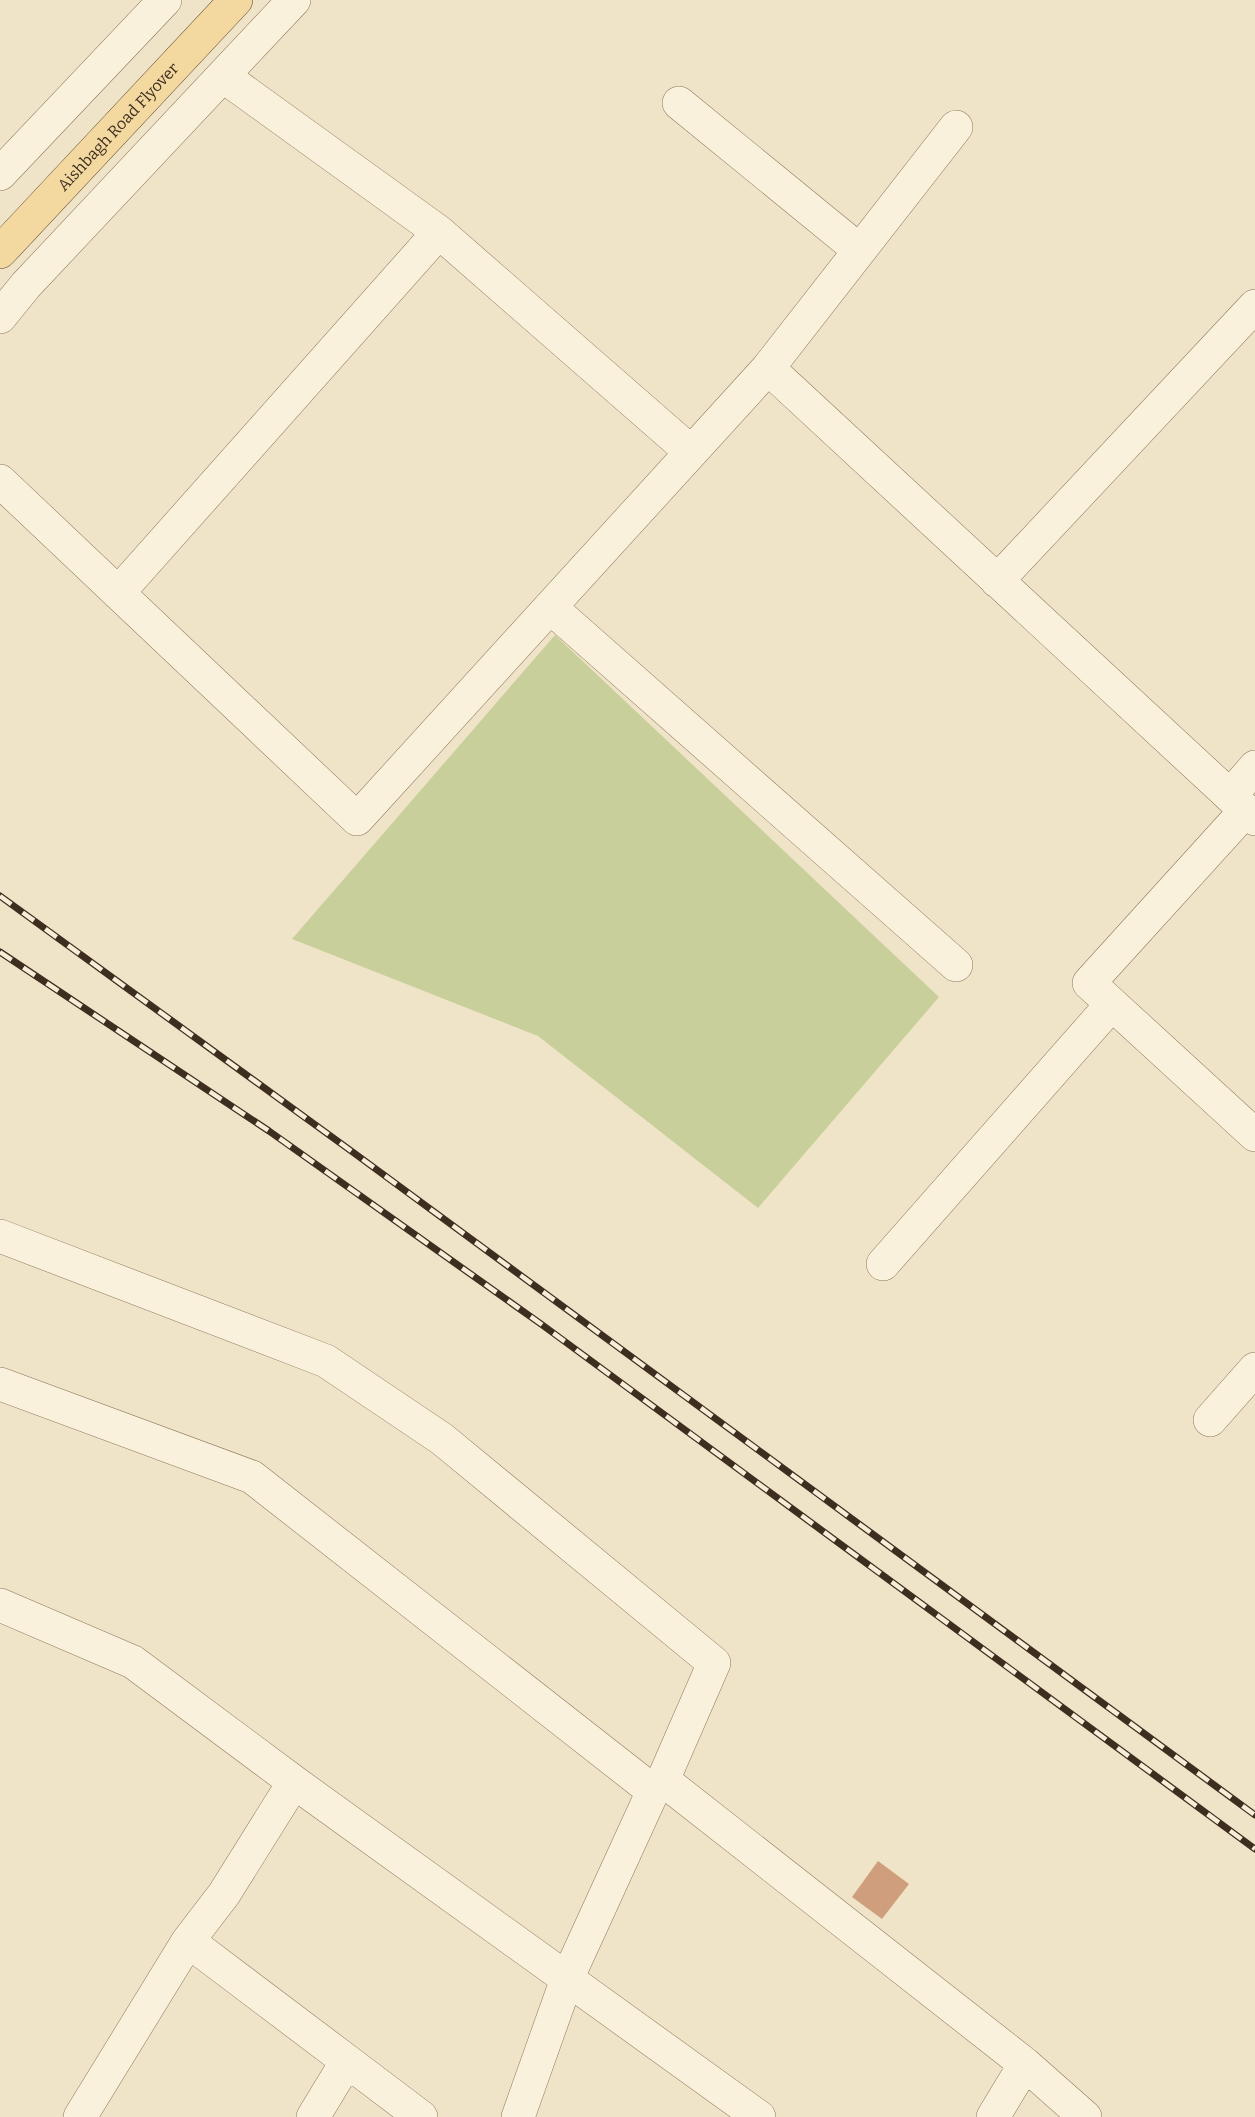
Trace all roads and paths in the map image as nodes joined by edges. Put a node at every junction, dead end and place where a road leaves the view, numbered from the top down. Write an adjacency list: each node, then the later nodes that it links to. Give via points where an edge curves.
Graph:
1 (165, 0): 7 (street)
2 (236, 0): 10 (main road, Aishbagh Road Flyover)
3 (294, 0): 4 (street)
4 (223, 76): 8 (street); 11 (street)
5 (679, 103): 9 (street)
6 (956, 127): 9 (street)
7 (0, 174)
8 (439, 232): 15 (street); 18 (street)
9 (860, 250): 14 (street)
10 (0, 252)
11 (13, 276): 13 (street)
12 (1255, 306): 17 (street)
13 (0, 317)
14 (768, 368): 15 (street); 17 (street)
15 (691, 452): 19 (street)
16 (0, 482): 18 (street)
17 (997, 581): 21 (street)
18 (118, 593): 19 (street, via 357,819)
19 (550, 607): 22 (street)
20 (1255, 767): 21 (street)
21 (1244, 808): 23 (street, via 1089,983)
22 (956, 964)
23 (1112, 1004): 24 (street); 26 (street)
24 (1255, 1135)
25 (0, 1236): 32 (street, via 326,1361 442,1439 714,1663)
26 (883, 1264)
27 (1255, 1370): 29 (street)
28 (0, 1384): 32 (street, via 252,1478)
29 (1210, 1420)
30 (0, 1605): 31 (street, via 133,1662)
31 (294, 1782): 33 (street, via 224,1894); 34 (street)
32 (658, 1786): 34 (street); 36 (street)
33 (188, 1941): 35 (street); 38 (street)
34 (567, 1979): 37 (street); 41 (street)
35 (347, 2061): 39 (street); 40 (street)
36 (1025, 2064): 42 (street); 43 (street)
37 (751, 2115)
38 (80, 2117)
39 (313, 2117)
40 (421, 2117)
41 (518, 2117)
42 (993, 2117)
43 (1085, 2117)

